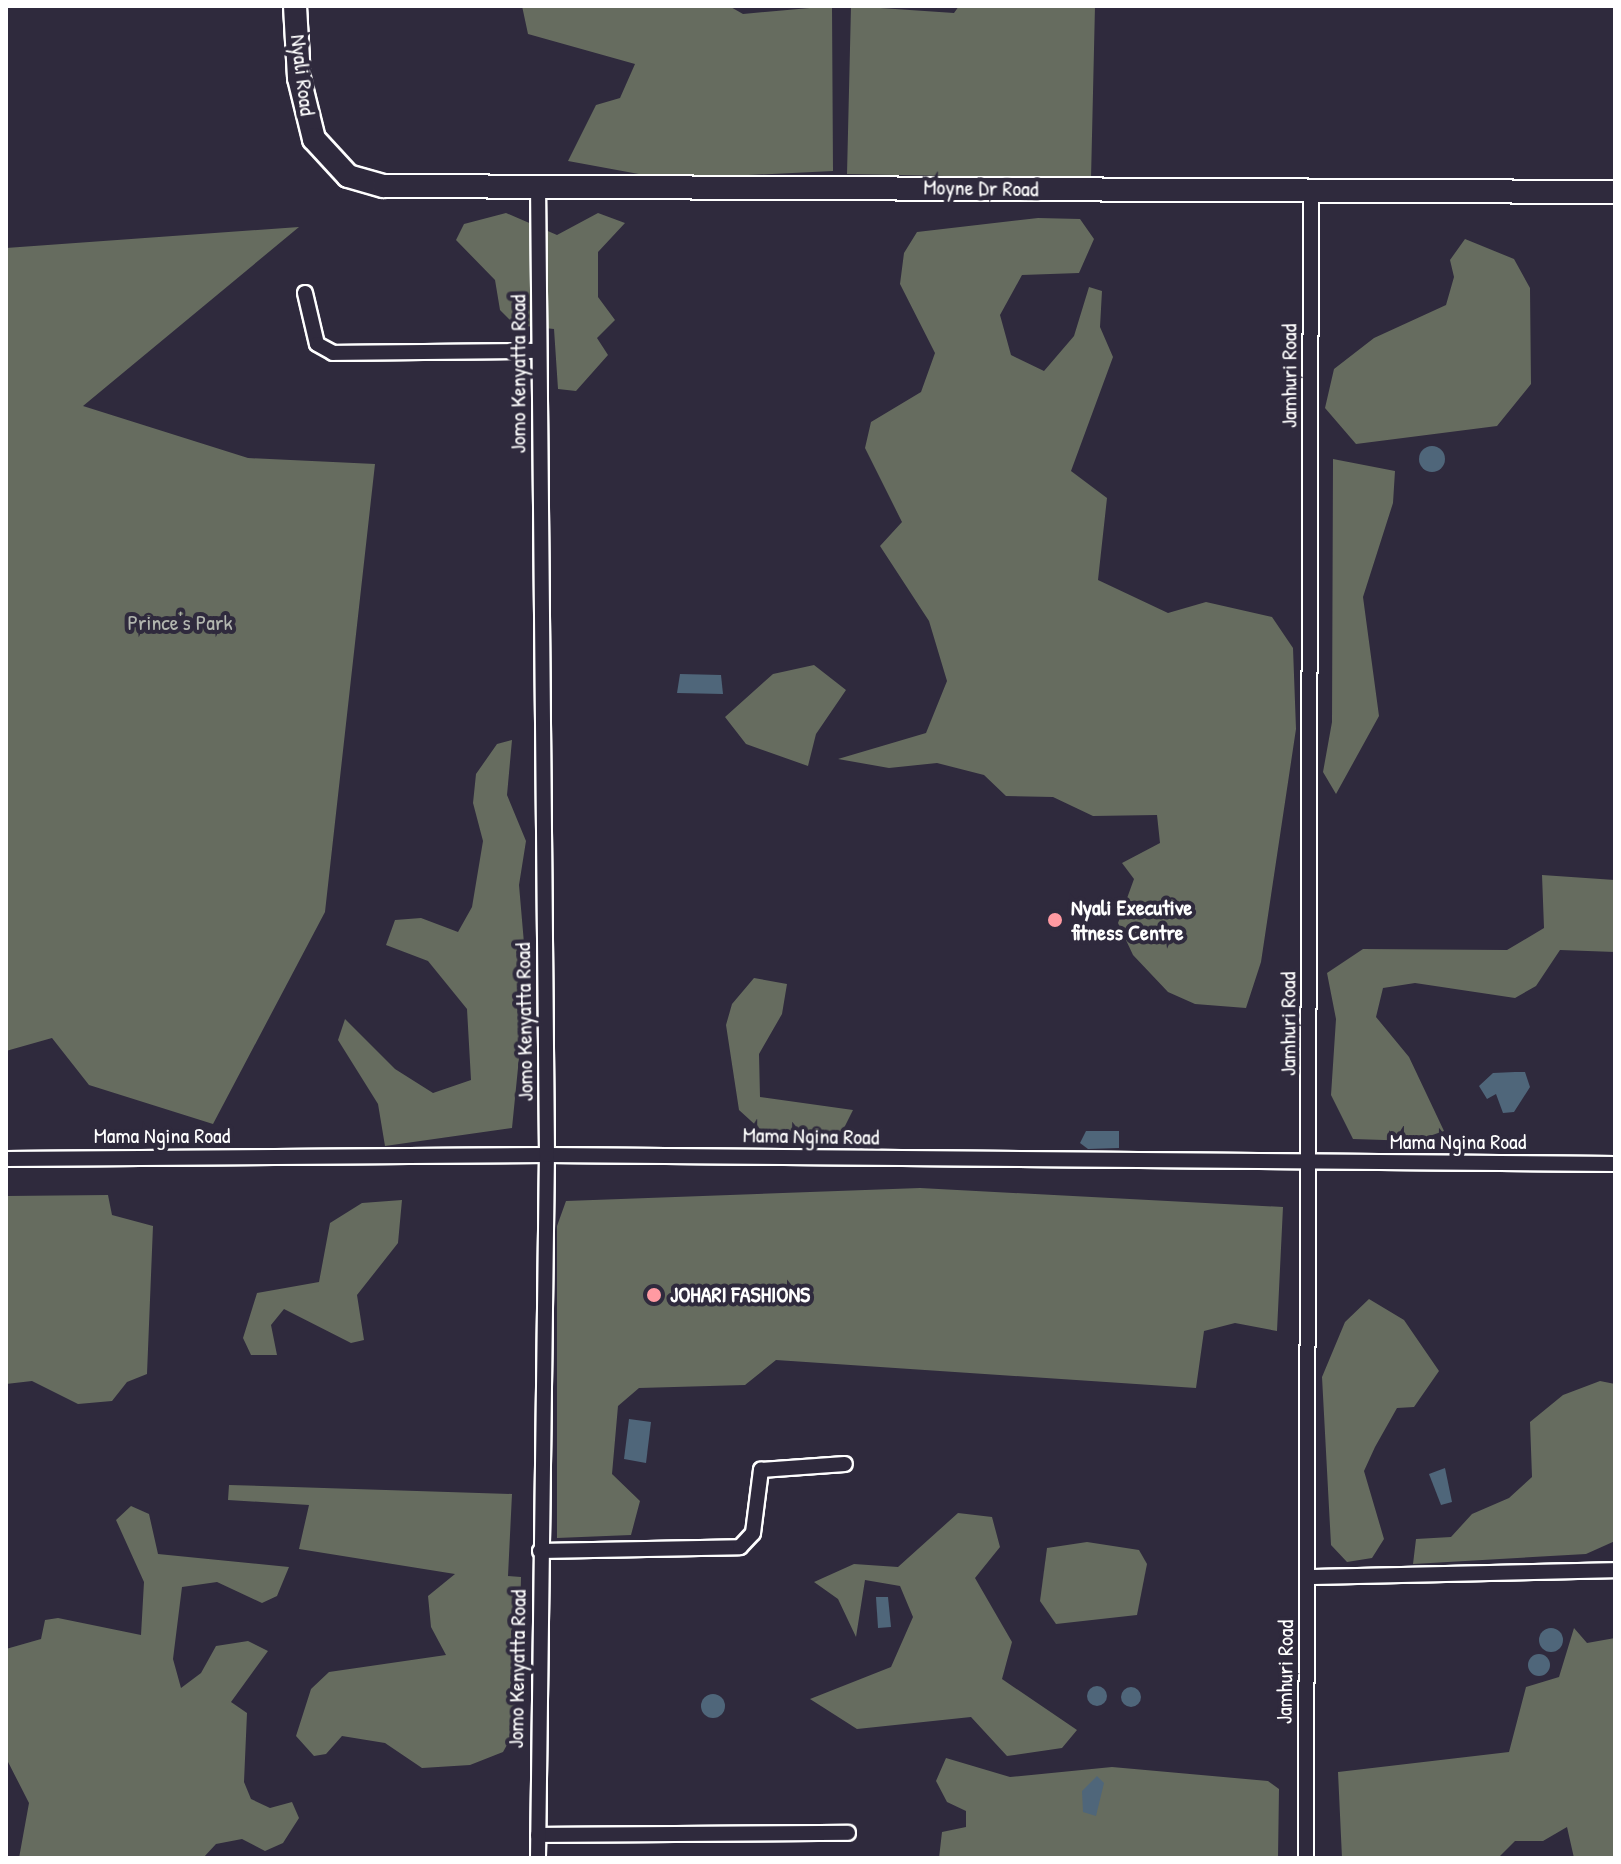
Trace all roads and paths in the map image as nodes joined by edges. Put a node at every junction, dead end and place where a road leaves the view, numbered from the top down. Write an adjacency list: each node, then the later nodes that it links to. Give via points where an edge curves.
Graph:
1 (295, 6): 2 (main road, Nyali Road, via 306,113 328,161)
2 (348, 176): 3 (main road, Moyne Dr Road, via 411,188)
3 (538, 185): 4 (main road, Moyne Dr Road); 7 (street, Jomo Kenyatta Road)
4 (1311, 190): 5 (main road, Moyne Dr Road); 10 (street, Jamhuri Road)
5 (1615, 192)
6 (305, 293): 7 (street, via 317,344 333,353)
7 (539, 351): 8 (street, Jomo Kenyatta Road)
8 (547, 1155): 9 (street, Mama Ngina Road); 10 (street, Mama Ngina Road); 13 (street, Jomo Kenyatta Road)
9 (6, 1159)
10 (1310, 1164): 11 (street, Mama Ngina Road); 15 (street, Jamhuri Road)
11 (1615, 1164)
12 (845, 1464): 13 (street, via 761,1470 753,1533 740,1547)
13 (540, 1551): 17 (street, Jomo Kenyatta Road)
14 (1615, 1570): 15 (street)
15 (1309, 1577): 19 (street, Jamhuri Road)
16 (848, 1833): 17 (street)
17 (538, 1835): 18 (street, Jomo Kenyatta Road)
18 (538, 1858)
19 (1306, 1858)

